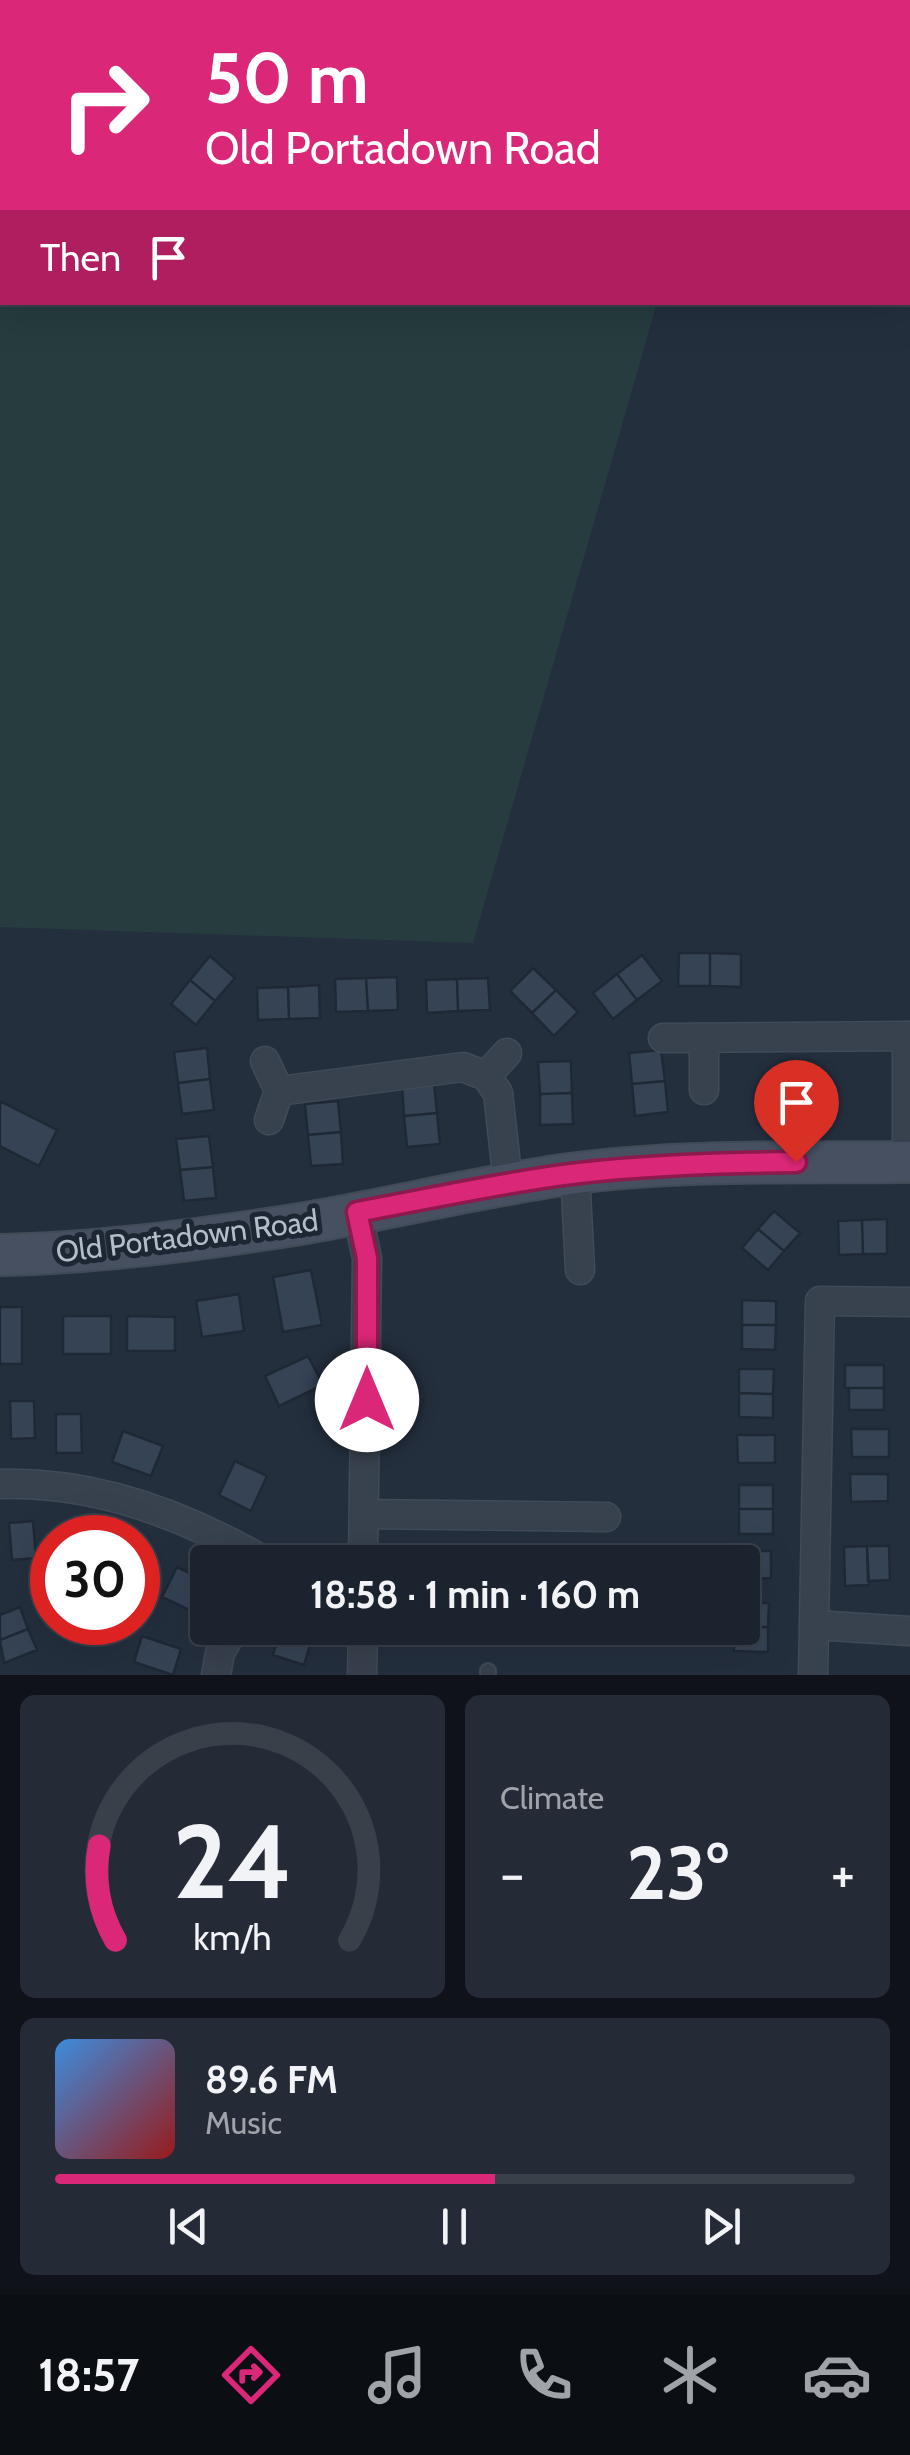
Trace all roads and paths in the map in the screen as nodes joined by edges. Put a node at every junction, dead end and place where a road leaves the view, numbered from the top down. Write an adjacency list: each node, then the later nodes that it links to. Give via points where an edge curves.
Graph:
1 (909, 1036): 3 (street); 10 (street)
2 (663, 1038): 3 (street)
3 (704, 1040): 7 (street)
4 (507, 1052): 6 (street)
5 (265, 1061): 8 (street)
6 (486, 1076): 8 (street, via 463,1067); 12 (street, via 498,1093)
7 (704, 1090)
8 (278, 1091): 9 (street)
9 (269, 1120)
10 (908, 1162): 11 (main road, Old Portadown Road, via 722,1163)
11 (575, 1173): 12 (main road, Old Portadown Road); 15 (street)
12 (508, 1183): 13 (main road, Old Portadown Road)
13 (357, 1212): 14 (main road, Old Portadown Road, via 143,1246); 18 (street, via 367,1258)
14 (0, 1255)
15 (580, 1270)
16 (910, 1302): 22 (street, via 820,1301)
17 (1, 1482): 20 (street, via 73,1488 158,1508)
18 (364, 1514): 19 (street); 21 (street)
19 (606, 1517)
20 (232, 1545)
21 (364, 1545)
22 (814, 1625): 23 (street); 28 (street)
23 (910, 1631)
24 (225, 1645): 26 (street)
25 (362, 1645): 27 (street)
26 (216, 1675)
27 (362, 1675)
28 (813, 1675)

